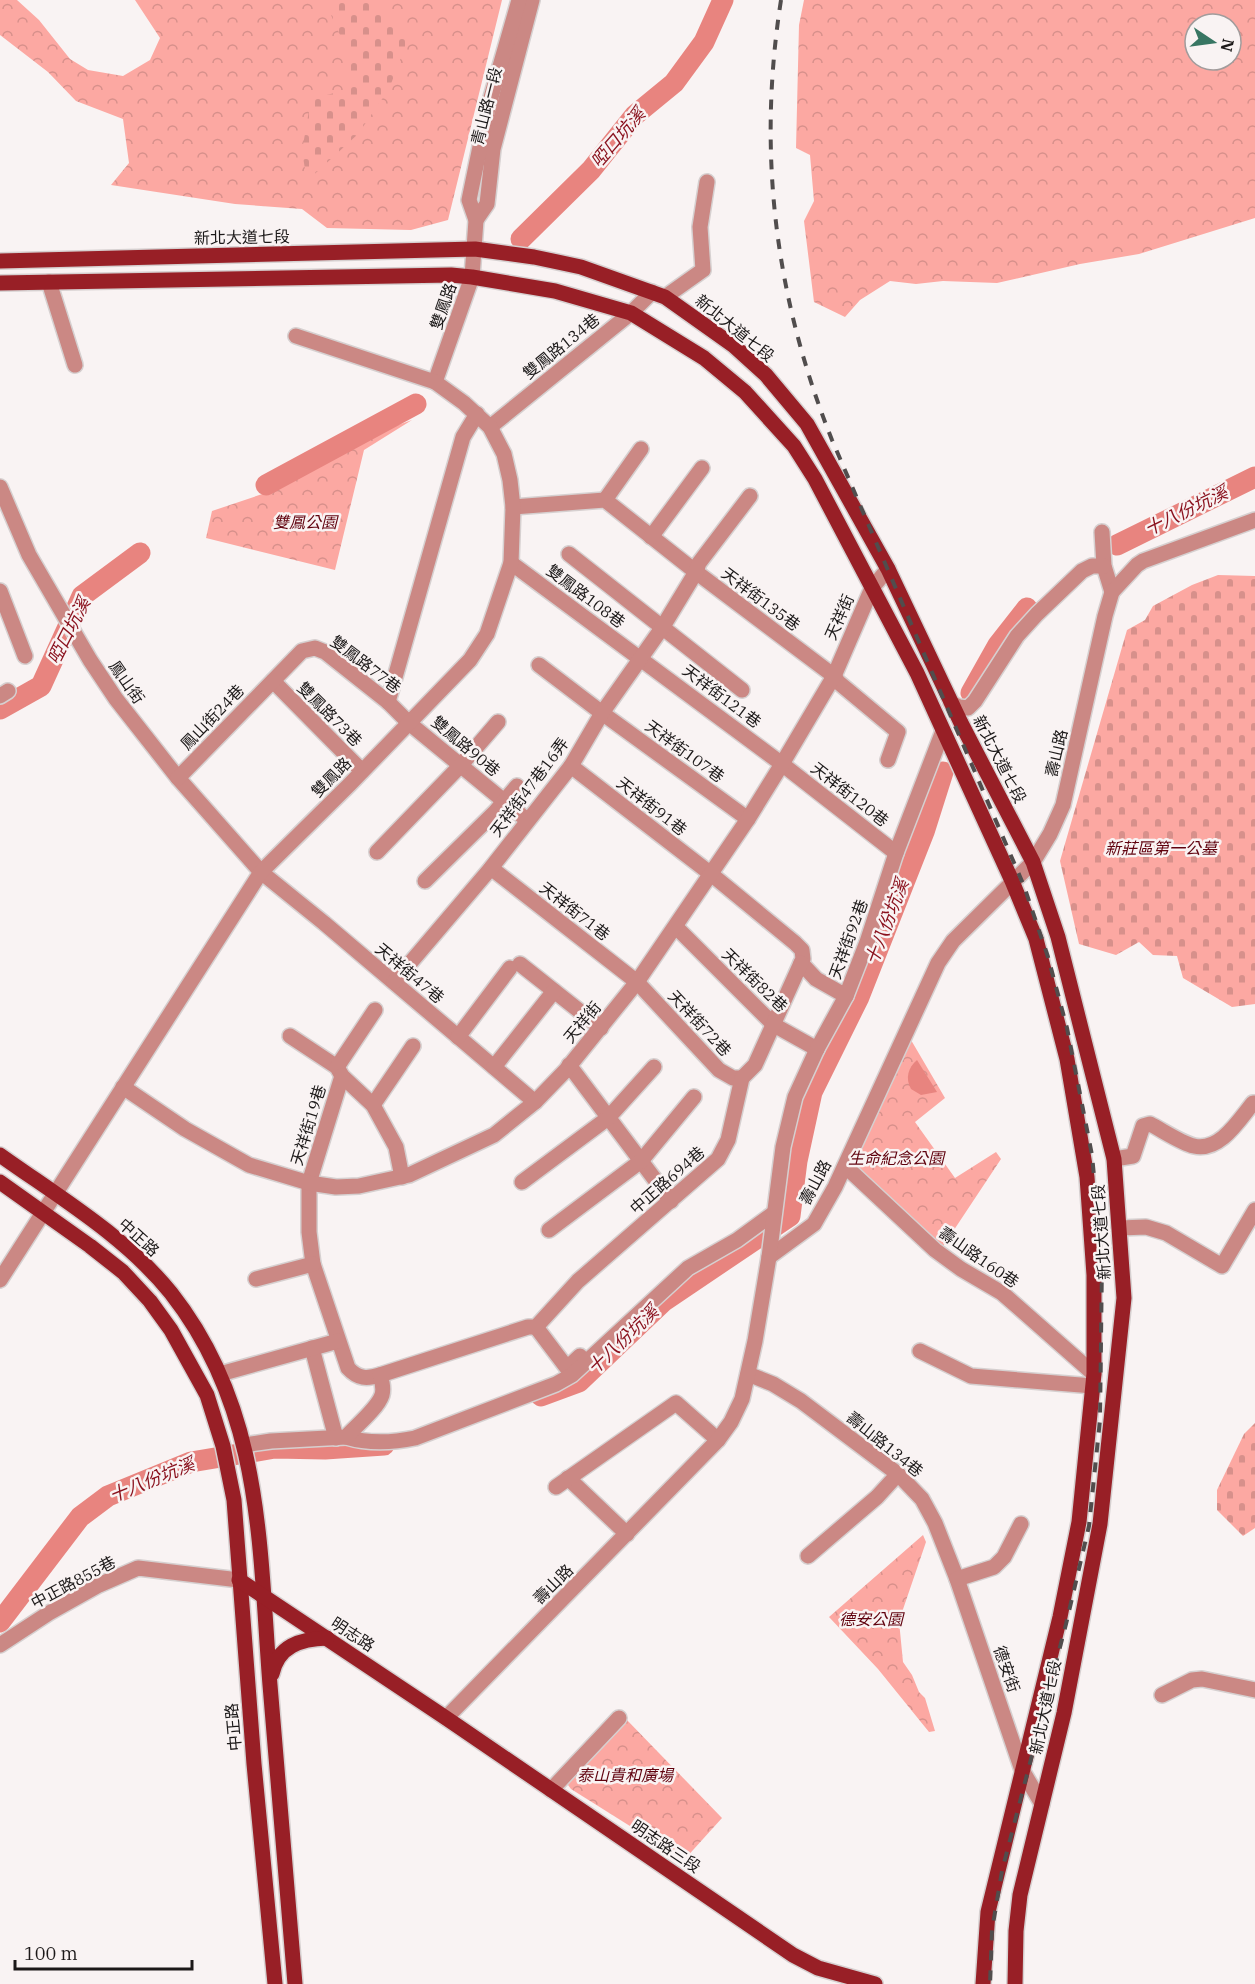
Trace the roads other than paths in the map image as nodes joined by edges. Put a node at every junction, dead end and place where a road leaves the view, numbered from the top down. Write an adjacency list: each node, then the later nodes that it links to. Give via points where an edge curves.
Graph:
1 (519, 0): 4 (street, 青山路一段, via 478,147 469,200)
2 (532, 0): 4 (street, 青山路一段, via 493,149 487,204)
3 (707, 182): 10 (street, 雙鳳路134巷, via 700,227 703,270)
4 (476, 220): 5 (street, 青山路一段)
5 (475, 249): 6 (main road, 新北大道七段); 7 (street, 雙鳳路); 10 (main road, 新北大道七段, via 581,267)
6 (0, 261)
7 (472, 276): 8 (main road, 新北大道七段); 11 (main road, 新北大道七段, via 555,291); 14 (street, 雙鳳路)
8 (49, 282): 9 (main road, 新北大道七段); 13 (street)
9 (0, 284)
10 (658, 294): 11 (street, 雙鳳路134巷); 29 (main road, 新北大道七段, via 734,346 766,375 807,424)
11 (631, 313): 16 (street, 雙鳳路134巷); 31 (main road, 新北大道七段, via 704,358 745,392 794,446)
12 (296, 336): 14 (street, 雙鳳路)
13 (75, 365)
14 (435, 382): 15 (street, 雙鳳路)
15 (477, 414): 16 (street, 雙鳳路); 41 (street, via 464,437)
16 (490, 427): 22 (street, 雙鳳路, via 504,454)
17 (641, 449): 21 (street)
18 (702, 468): 25 (street)
19 (0, 487): 52 (street, 鳳山街, via 29,555 90,660)
20 (750, 496): 30 (street, 天祥街47巷16弄)
21 (605, 500): 22 (street); 25 (street, 天祥街135巷)
22 (513, 507): 27 (street, 雙鳳路)
23 (1255, 520): 33 (street, 壽山路, via 1143,561)
24 (1102, 532): 28 (street)
25 (651, 537): 30 (street, 天祥街135巷)
26 (569, 554): 34 (street)
27 (511, 563): 36 (street, 雙鳳路108巷); 45 (street, 雙鳳路, via 487,634 470,660)
28 (1104, 566): 33 (street); 42 (street, via 1082,571 1037,614 1017,636 968,708)
29 (888, 569): 31 (street, 天祥街); 42 (main road, 新北大道七段)
30 (696, 572): 34 (street, 天祥街47巷16弄); 38 (street, 天祥街135巷)
31 (872, 588): 38 (street, 天祥街); 46 (main road, 新北大道七段)
32 (0, 591): 35 (street)
33 (1112, 592): 59 (street, 壽山路, via 1063,805)
34 (662, 628): 36 (street, 天祥街47巷16弄); 40 (street)
35 (25, 656)
36 (640, 658): 43 (street, 天祥街47巷16弄); 48 (street, 天祥街121巷)
37 (539, 665): 43 (street, 天祥街107巷)
38 (834, 676): 47 (street, 天祥街135巷, via 898,732); 48 (street, 天祥街)
39 (273, 681): 41 (street, 雙鳳路77巷, via 302,651 315,648); 51 (street, 雙鳳路73巷); 52 (street, 鳳山街24巷)
40 (742, 690)
41 (388, 702): 45 (street, 雙鳳路77巷)
42 (951, 703): 59 (main road, 新北大道七段)
43 (602, 713): 50 (street, 天祥街47巷16弄); 55 (street, 天祥街107巷)
44 (498, 722): 49 (street)
45 (409, 723): 49 (street, 雙鳳路90巷); 51 (street, 雙鳳路)
46 (943, 730): 58 (street, 天祥街92巷); 64 (main road, 新北大道七段)
47 (888, 760)
48 (782, 764): 55 (street, 天祥街); 58 (street, 天祥街120巷)
49 (461, 765): 54 (street, 雙鳳路90巷); 57 (street)
50 (571, 766): 56 (street, 天祥街47巷16弄); 62 (street, 天祥街91巷)
51 (362, 771): 61 (street, 雙鳳路)
52 (178, 778): 61 (street, 鳳山街)
53 (517, 786): 54 (street)
54 (504, 802): 56 (street, 雙鳳路90巷); 63 (street)
55 (748, 819): 62 (street, 天祥街)
56 (527, 820): 60 (street, 天祥街47巷16弄)
57 (377, 852)
58 (896, 853): 70 (street, 天祥街92巷)
59 (1033, 862): 64 (street, 壽山路); 90 (main road, 新北大道七段, via 1058,937)
60 (490, 868): 67 (street, 天祥街47巷16弄); 68 (street, 天祥街71巷)
61 (261, 872): 67 (street, 天祥街47巷); 83 (street, 雙鳳路)
62 (711, 874): 65 (street, 天祥街); 66 (street, 天祥街92巷, via 795,943 802,950)
63 (425, 881)
64 (1012, 881): 92 (street, 壽山路, via 953,941 938,963); 116 (main road, 新北大道七段, via 1036,939 1067,1059 1085,1165 1094,1275)
65 (676, 927): 68 (street, 天祥街); 72 (street, 天祥街82巷)
66 (801, 963): 70 (street, 天祥街92巷, via 816,979); 72 (street, 中正路694巷)
67 (394, 982): 75 (street, 天祥街47巷)
68 (637, 982): 73 (street, 天祥街); 82 (street, 天祥街72巷, via 719,1070)
69 (554, 991): 73 (street); 75 (street, via 515,966); 79 (street)
70 (846, 996): 77 (street)
71 (375, 1010): 81 (street, 天祥街19巷)
72 (774, 1025): 77 (street, 天祥街82巷); 82 (street, 中正路694巷, via 755,1065)
73 (601, 1028): 78 (street, 天祥街)
74 (290, 1036): 81 (street)
75 (458, 1037): 79 (street, 天祥街47巷)
76 (413, 1046): 87 (street)
77 (817, 1049): 101 (street, via 795,1097 783,1146)
78 (569, 1065): 85 (street, 天祥街); 88 (street)
79 (494, 1067): 85 (street, 天祥街47巷)
80 (654, 1067): 88 (street)
81 (339, 1072): 87 (street); 96 (street, 天祥街19巷)
82 (742, 1078): 98 (street, 中正路694巷, via 725,1149)
83 (123, 1087): 96 (street, 天祥街, via 185,1129 249,1165); 97 (street, 雙鳳路)
84 (694, 1097): 91 (street)
85 (535, 1102): 93 (street, 天祥街, via 494,1136)
86 (1255, 1103): 90 (street, via 1229,1132 1209,1146 1193,1146 1150,1124 1143,1126 1133,1156)
87 (372, 1105): 93 (street, via 396,1147)
88 (608, 1118): 91 (street); 95 (street)
89 (0, 1155): 97 (main road, 中正路)
90 (1114, 1159): 102 (main road, 新北大道七段)
91 (641, 1161): 98 (street); 103 (street)
92 (845, 1166): 104 (street, 壽山路, via 814,1224); 116 (street, 壽山路160巷, via 935,1250 1002,1293)
93 (402, 1177): 96 (street, 天祥街, via 359,1186)
94 (0, 1182): 100 (main road)
95 (522, 1182)
96 (309, 1184): 106 (street, 天祥街19巷)
97 (54, 1194): 100 (street, 雙鳳路); 113 (main road, 中正路, via 132,1252 170,1293)
98 (671, 1201): 109 (street, 中正路694巷, via 578,1281)
99 (1255, 1210): 102 (street, via 1222,1266 1166,1233 1146,1227)
100 (43, 1212): 108 (street, 雙鳳路); 125 (main road, 中正路, via 123,1272 150,1301 207,1395 234,1500)
101 (774, 1213): 104 (street); 117 (street, via 688,1268 579,1369 556,1384 415,1438 363,1443)
102 (1120, 1228): 136 (main road, 新北大道七段, via 1125,1298 1100,1524 1064,1713)
103 (549, 1230)
104 (770, 1253): 114 (street, 壽山路)
105 (688, 1257): 109 (street, via 567,1368)
106 (313, 1264): 107 (street); 110 (street, 天祥街19巷)
107 (256, 1279)
108 (0, 1280)
109 (537, 1327): 115 (street)
110 (338, 1341): 111 (street); 115 (street, 天祥街19巷, via 353,1374 368,1378)
111 (312, 1348): 113 (street); 117 (street)
112 (920, 1351): 116 (street, via 971,1376)
113 (220, 1374): 119 (main road, 中正路)
114 (748, 1374): 118 (street, 壽山路, via 742,1400); 120 (street, 壽山路134巷, via 773,1383 801,1401)
115 (380, 1375): 117 (street, via 382,1395 377,1404)
116 (1094, 1380): 134 (main road, 新北大道七段, via 1079,1522)
117 (341, 1438): 119 (street)
118 (718, 1440): 122 (street, 壽山路); 122 (street, via 676,1403 562,1483)
119 (244, 1445): 126 (main road, 中正路, via 254,1494)
120 (898, 1474): 123 (street); 124 (street, 壽山路134巷, via 922,1499)
121 (1021, 1524): 124 (street, via 1004,1557 994,1567)
122 (627, 1534): 132 (street, 壽山路)
123 (808, 1556)
124 (957, 1579): 134 (street, 德安街)
125 (240, 1581): 126 (main road, 明志路); 128 (street, 中正路855巷, via 138,1568 69,1602); 137 (main road, 中正路)
126 (264, 1597): 127 (main road, 明志路); 129 (main road)
127 (327, 1638): 129 (main road, via 308,1639 282,1652); 132 (main road, 明志路)
128 (0, 1645)
129 (270, 1683): 138 (main road)
130 (1255, 1690): 131 (street, via 1202,1679)
131 (1162, 1695)
132 (446, 1718): 135 (main road, 明志路三段)
133 (619, 1718): 135 (street)
134 (1022, 1770): 136 (street, 德安街); 140 (main road, 新北大道七段, via 988,1912)
135 (551, 1790): 139 (main road, 明志路三段, via 793,1955 818,1968)
136 (1042, 1804): 141 (main road, 新北大道七段, via 1020,1895)
137 (275, 1984)
138 (295, 1984)
139 (871, 1984)
140 (983, 1984)
141 (1015, 1984)

